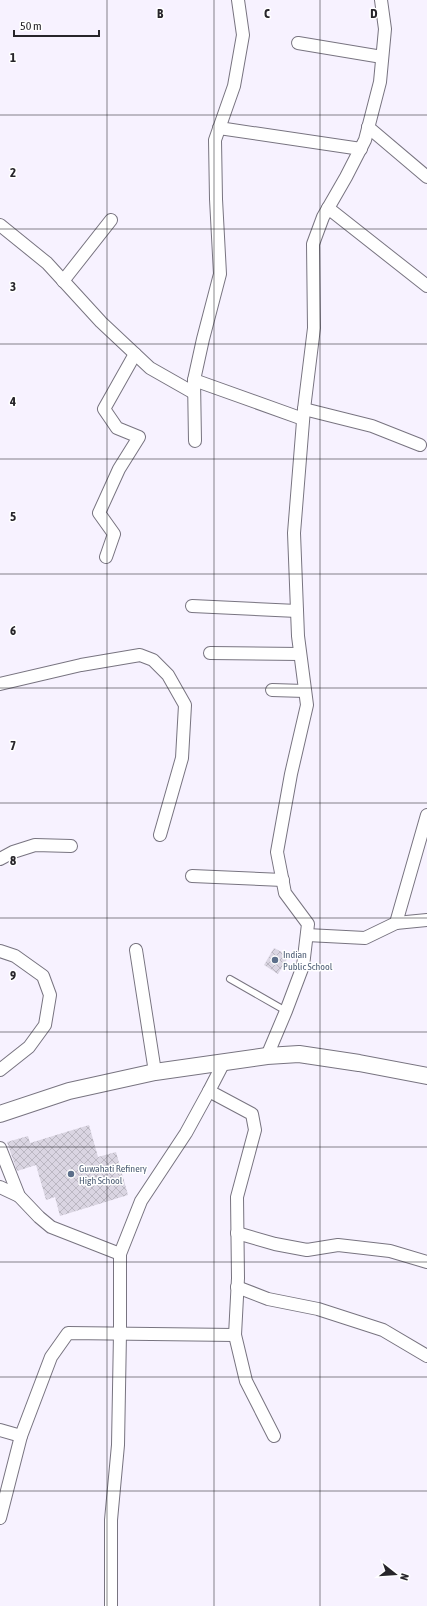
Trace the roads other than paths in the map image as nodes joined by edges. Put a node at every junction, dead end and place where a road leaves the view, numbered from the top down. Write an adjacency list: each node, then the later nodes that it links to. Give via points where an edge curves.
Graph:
1 (238, 0): 6 (street, via 243,35 234,86)
2 (381, 0): 4 (street, via 385,29)
3 (298, 43): 4 (street)
4 (382, 57): 5 (street, via 380,82)
5 (368, 127): 7 (street); 8 (street)
6 (219, 128): 7 (street); 15 (street, via 215,140 220,274)
7 (361, 149): 9 (street)
8 (427, 177)
9 (328, 208): 13 (street); 17 (street, via 313,244 314,328)
10 (111, 220): 12 (street)
11 (0, 225): 12 (street, via 47,264)
12 (63, 281): 14 (street)
13 (427, 286)
14 (135, 354): 16 (street, via 150,368); 20 (street, via 104,409 117,428 138,437 119,469 99,513 114,534)
15 (194, 380): 16 (street); 17 (street)
16 (194, 393): 18 (street)
17 (303, 414): 19 (street, via 372,426); 22 (street, via 294,533)
18 (195, 441)
19 (420, 445)
20 (106, 558)
21 (192, 606): 22 (street)
22 (297, 611): 24 (street)
23 (210, 653): 24 (street)
24 (300, 654): 27 (street)
25 (0, 684): 29 (street, via 81,665 140,655 153,660 168,675 185,706 182,758)
26 (272, 690): 27 (street)
27 (305, 691): 33 (street, via 307,705 277,852)
28 (427, 815): 35 (street)
29 (160, 835)
30 (71, 846): 31 (street, via 35,845)
31 (0, 859)
32 (192, 876): 33 (street)
33 (283, 880): 36 (street, via 285,893 308,924)
34 (427, 920): 35 (street)
35 (396, 923): 36 (street, via 365,938)
36 (307, 935): 40 (street, via 303,966)
37 (136, 950): 44 (street)
38 (0, 951): 43 (street, via 15,956 43,976 50,995 45,1025 29,1047)
39 (230, 979): 40 (lane)
40 (286, 1011): 41 (street)
41 (267, 1056): 42 (street); 45 (street, via 299,1054)
42 (224, 1062): 44 (street); 46 (street)
43 (0, 1070)
44 (155, 1072): 47 (street, via 69,1091)
45 (427, 1076)
46 (209, 1091): 51 (street, via 252,1114 255,1130 237,1197); 52 (street, via 186,1133 141,1201)
47 (0, 1114)
48 (0, 1148): 50 (street)
49 (0, 1186): 50 (street)
50 (18, 1196): 52 (street, via 51,1227)
51 (237, 1233): 53 (street, via 307,1250 338,1245 390,1251); 54 (street)
52 (120, 1254): 55 (street)
53 (427, 1262)
54 (237, 1287): 56 (street); 57 (street, via 383,1330)
55 (120, 1333): 56 (street); 59 (street, via 68,1334 51,1357); 62 (street, via 118,1445 111,1520)
56 (235, 1335): 60 (street, via 246,1381)
57 (427, 1356)
58 (0, 1430): 59 (street)
59 (21, 1436): 61 (street)
60 (274, 1436)
61 (1, 1510)
62 (111, 1606)

